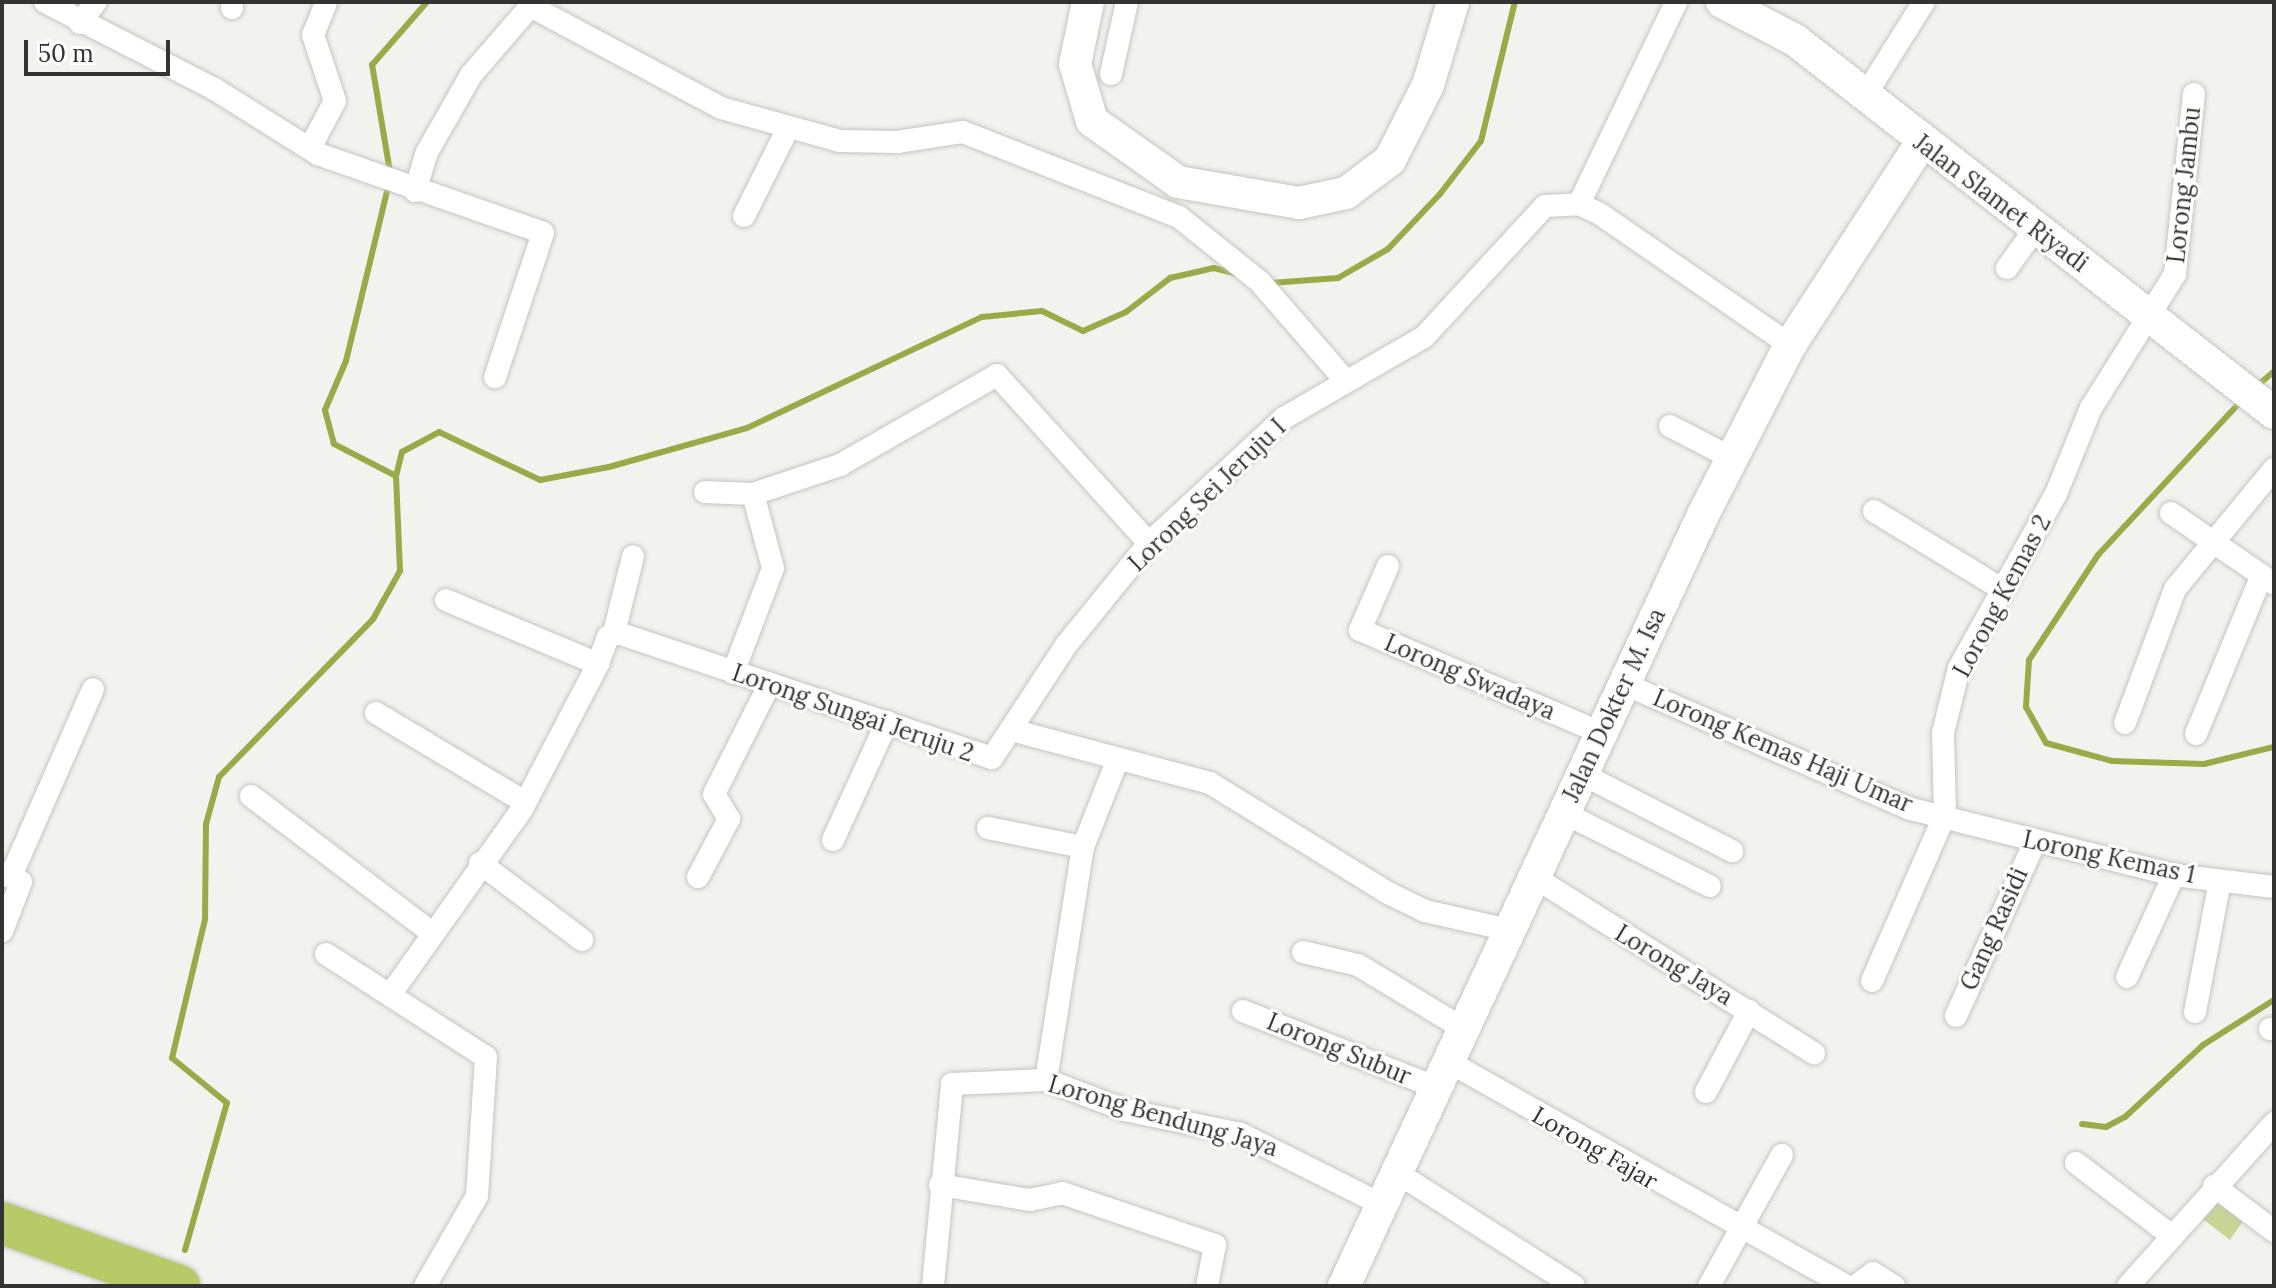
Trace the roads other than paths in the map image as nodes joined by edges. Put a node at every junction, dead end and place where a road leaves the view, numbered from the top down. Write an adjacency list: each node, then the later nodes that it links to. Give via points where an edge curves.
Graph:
1 (45, 2): 11 (street)
2 (96, 2): 11 (street)
3 (326, 2): 18 (street, via 313,35 335,101)
4 (1088, 2): 6 (street, via 1075,64 1092,121 1178,182 1274,202 1346,193 1390,160 1428,85)
5 (1127, 2): 12 (street)
6 (1453, 2)
7 (1676, 2): 21 (street)
8 (1722, 2): 13 (street, Jalan Slamet Riyadi, via 1785,34)
9 (1924, 2): 13 (street)
10 (533, 5): 16 (street, via 721,108); 20 (street, via 471,75 426,154)
11 (80, 23): 18 (street, via 216,90)
12 (1111, 74)
13 (1866, 94): 15 (street, Jalan Slamet Riyadi)
14 (2194, 94): 25 (street, Lorong Jambu, via 2182,248)
15 (1895, 117): 17 (street, Jalan Slamet Riyadi); 19 (street)
16 (788, 128): 22 (street); 28 (street, via 872,144 963,132 1166,212 1228,251)
17 (1921, 143): 19 (street, Jalan Slamet Riyadi); 26 (street, Jalan Dokter M. Isa)
18 (310, 148): 20 (street)
19 (1955, 165): 23 (street, Jalan Slamet Riyadi)
20 (397, 184): 27 (street, via 544,234)
21 (1579, 204): 26 (street, via 1641,238); 28 (street, Lorong Sei Jeruju I, via 1545,206 1528,217 1424,337)
22 (744, 216)
23 (2036, 228): 24 (street); 25 (street, Jalan Slamet Riyadi)
24 (2007, 268)
25 (2152, 318): 29 (street, Jalan Slamet Riyadi); 42 (street, Lorong Kemas 2, via 2091,408 2056,494)
26 (1790, 345): 31 (street, Jalan Dokter M. Isa)
27 (495, 377)
28 (1344, 379): 38 (street, Lorong Sei Jeruju I, via 1246,450)
29 (2271, 410)
30 (1670, 426): 31 (street)
31 (1732, 458): 47 (street, Jalan Dokter M. Isa)
32 (2274, 469): 37 (street)
33 (705, 492): 34 (street)
34 (753, 494): 38 (street, via 862,456 997,375); 46 (street, via 773,568)
35 (1874, 511): 42 (street)
36 (2171, 513): 37 (street)
37 (2214, 542): 41 (street); 52 (street, via 2175,589)
38 (1149, 543): 53 (street, Lorong Sei Jeruju I, via 1067,644)
39 (633, 556): 44 (street)
40 (1388, 566): 54 (street, Lorong Swadaya, via 1360,630)
41 (2268, 579): 55 (street)
42 (2002, 589): 61 (street, Lorong Kemas 2, via 1959,668 1943,733)
43 (446, 600): 45 (street)
44 (614, 633): 45 (street); 46 (street, Lorong Sungai Jeruju 2)
45 (598, 664): 59 (street)
46 (733, 673): 48 (street, Lorong Sungai Jeruju 2)
47 (1622, 683): 54 (street, Jalan Dokter M. Isa); 61 (street, Lorong Kemas Haji Umar, via 1888,800)
48 (769, 685): 51 (street, Lorong Sungai Jeruju 2); 70 (street, via 714,794 729,819)
49 (93, 689): 68 (street)
50 (376, 713): 59 (street)
51 (887, 722): 53 (street, Lorong Sungai Jeruju 2, via 985,758); 63 (street)
52 (2125, 723)
53 (1015, 731): 56 (street)
54 (1601, 733): 57 (street, Jalan Dokter M. Isa)
55 (2196, 734)
56 (1117, 761): 65 (street); 75 (street, via 1210,783 1388,893)
57 (1582, 774): 60 (street, Jalan Dokter M. Isa); 66 (street)
58 (251, 796): 77 (street)
59 (525, 802): 67 (street)
60 (1564, 813): 71 (street, Jalan Dokter M. Isa); 73 (street)
61 (1945, 815): 64 (street, Lorong Kemas 1); 82 (street, Lorong Kemas 2)
62 (988, 828): 65 (street)
63 (833, 840)
64 (2035, 842): 69 (street, Lorong Kemas 1); 87 (street, Gang Rasidi)
65 (1083, 847): 91 (street)
66 (1732, 851)
67 (480, 863): 77 (street); 78 (street)
68 (6, 874): 76 (street, via 20,887)
69 (2174, 875): 72 (street, Lorong Kemas 1); 81 (street)
70 (698, 877)
71 (1534, 877): 75 (street, Jalan Dokter M. Isa); 85 (street, Lorong Jaya)
72 (2220, 881): 74 (street, Lorong Kemas 1); 86 (street)
73 (1710, 886)
74 (2274, 887)
75 (1509, 930): 88 (street, Jalan Dokter M. Isa)
76 (2, 931)
77 (432, 933): 83 (street)
78 (582, 940)
79 (1303, 952): 88 (street, via 1358,965)
80 (326, 954): 83 (street)
81 (2127, 977)
82 (1872, 981)
83 (390, 995): 107 (street, via 484,1053 488,1066 474,1206)
84 (1243, 1011): 90 (street, Lorong Subur)
85 (1749, 1011): 89 (street, Lorong Jaya); 92 (street)
86 (2195, 1012)
87 (1956, 1016)
88 (1464, 1029): 90 (street, Jalan Dokter M. Isa)
89 (1814, 1053)
90 (1442, 1074): 96 (street, Jalan Dokter M. Isa); 101 (street, Lorong Fajar)
91 (1036, 1080): 97 (street, via 946,1089); 99 (street, Lorong Bendung Jaya, via 1125,1110 1241,1134)
92 (1706, 1092)
93 (2274, 1123): 98 (street)
94 (1782, 1155): 101 (street)
95 (2076, 1163): 103 (street)
96 (1396, 1172): 99 (street, Jalan Dokter M. Isa); 111 (street)
97 (940, 1185): 108 (street); 109 (street, via 1030,1200 1062,1193 1215,1245)
98 (2214, 1186): 102 (street); 103 (street)
99 (1381, 1204): 110 (street, Jalan Dokter M. Isa)
100 (2, 1223): 106 (highway)
101 (1743, 1230): 112 (street); 113 (street, Lorong Fajar)
102 (2274, 1231)
103 (2172, 1236): 116 (street)
104 (2, 1249): 105 (highway)
105 (114, 1286)
106 (179, 1286)
107 (425, 1286)
108 (933, 1286)
109 (1207, 1286)
110 (1344, 1286)
111 (1574, 1286)
112 (1709, 1286)
113 (1846, 1286)
114 (1856, 1286): 115 (street, via 1873,1273)
115 (1894, 1286)
116 (2128, 1286)

